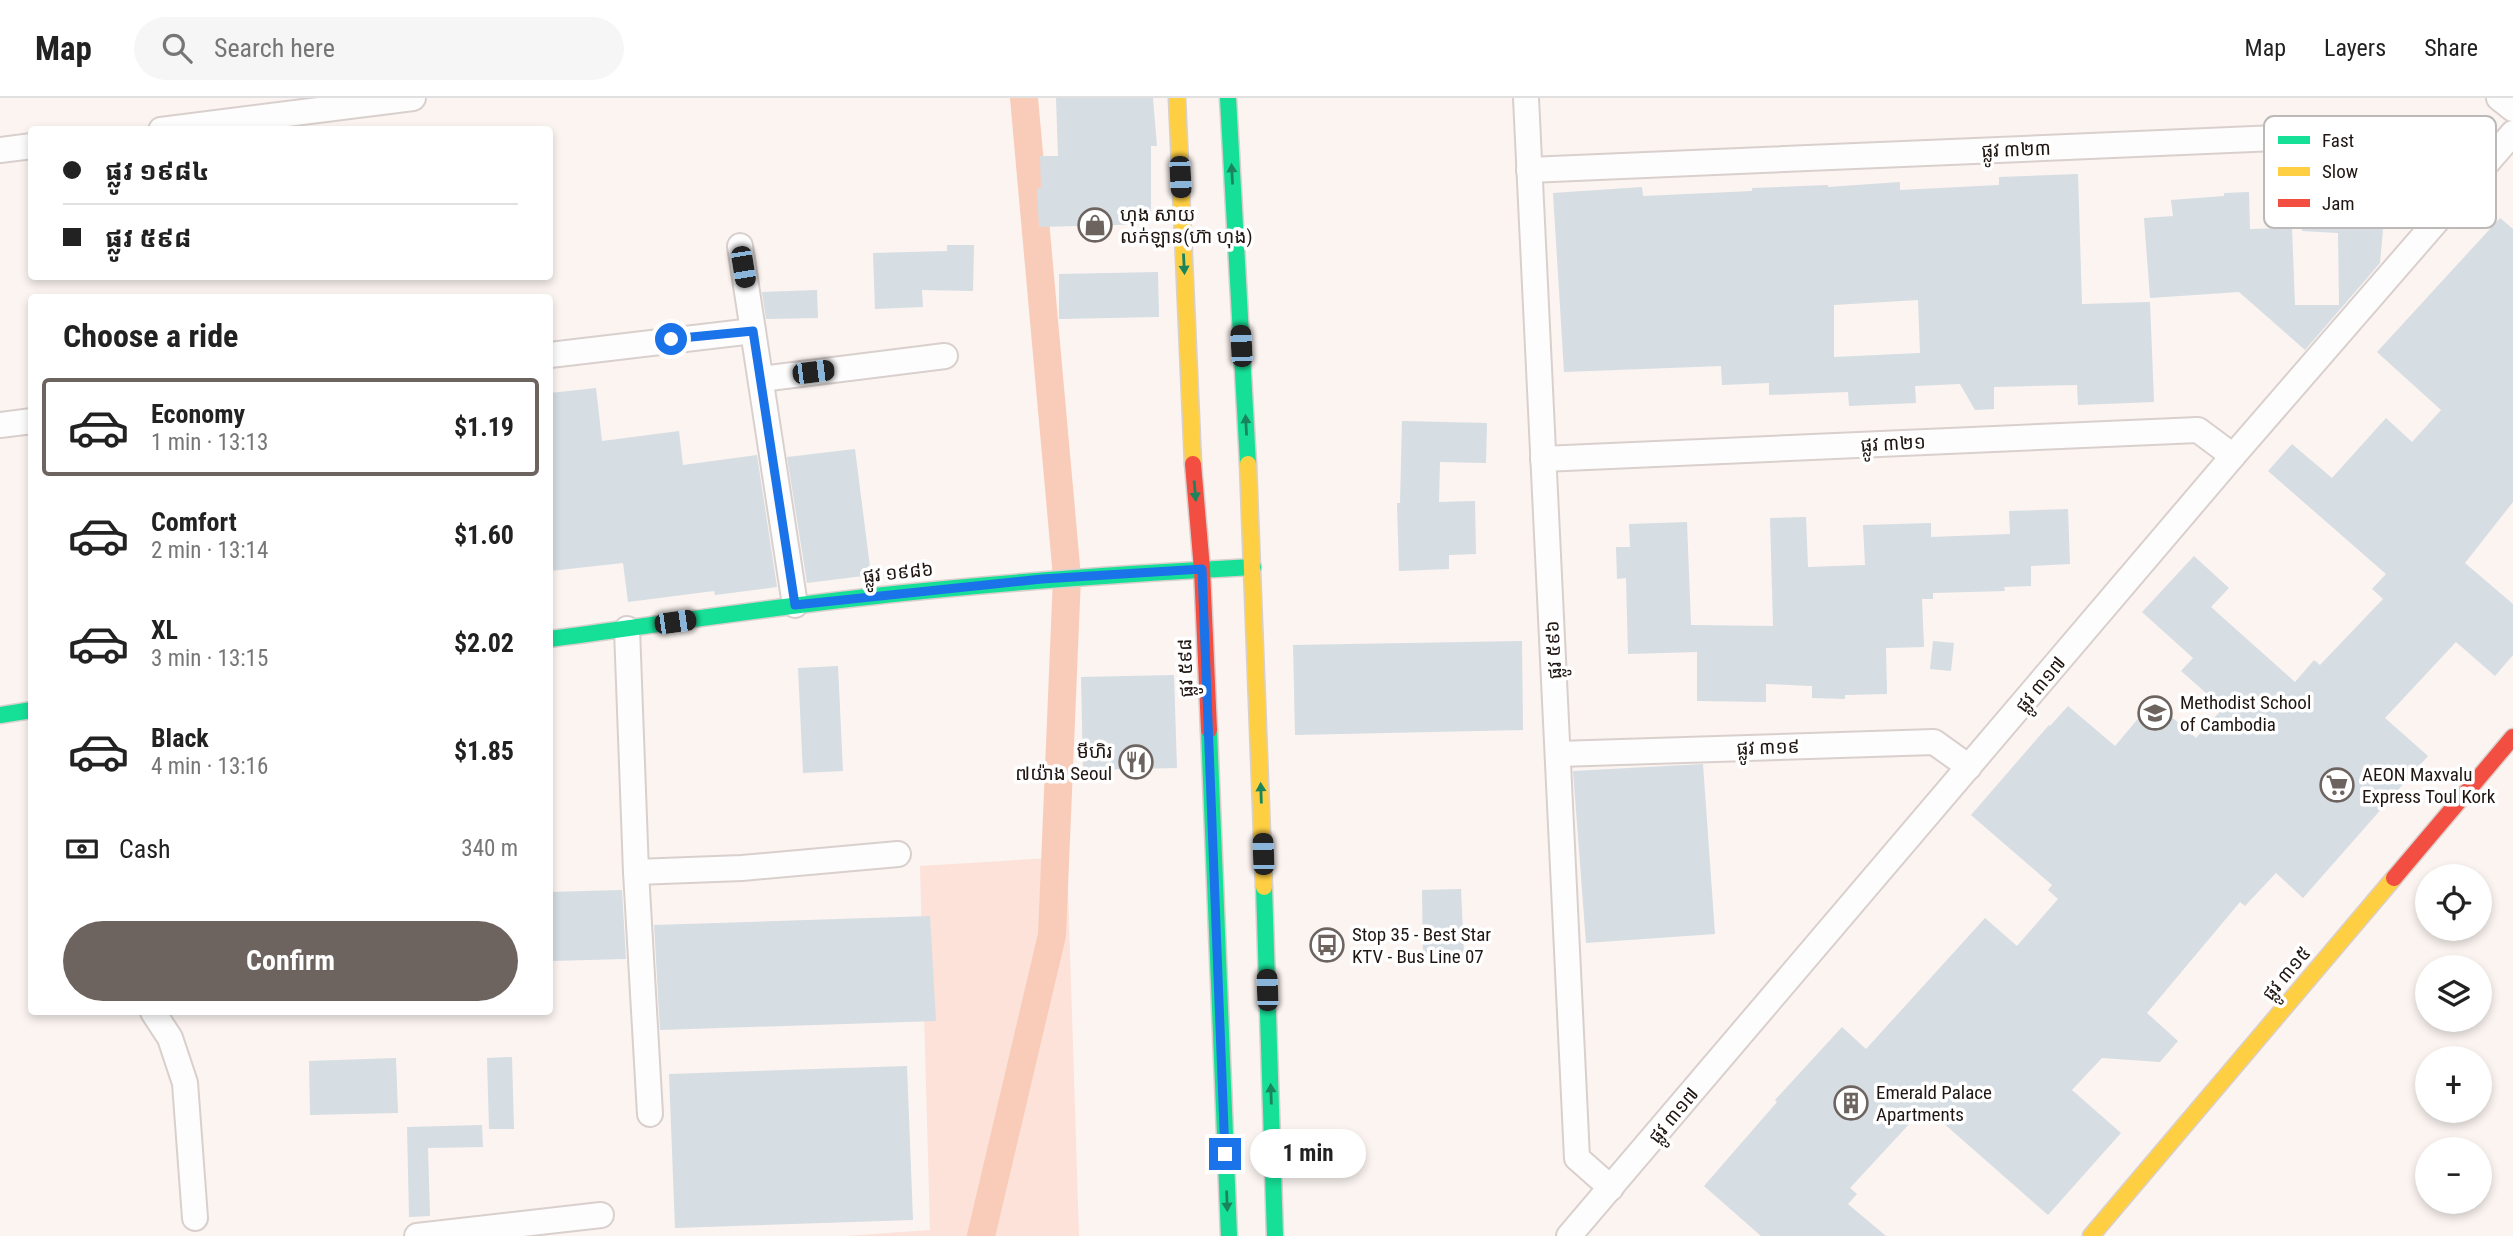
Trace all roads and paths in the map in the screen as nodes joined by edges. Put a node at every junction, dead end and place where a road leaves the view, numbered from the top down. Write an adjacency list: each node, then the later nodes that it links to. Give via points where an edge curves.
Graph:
1 (413, 98): 7 (street)
2 (1177, 98): 25 (main road, ផ្លូវ ៥៩៨, one-way to 25, via 1193,468)
3 (1228, 98): 24 (main road, one-way to 3)
4 (1526, 98): 13 (street, ផ្លូវ ៥៩៦)
5 (2499, 98): 6 (street)
6 (2513, 109)
7 (192, 126)
8 (2513, 133): 12 (street, ផ្លូវ ៣១៧)
9 (2264, 139): 13 (street, ផ្លូវ ៣២៣)
10 (28, 146): 11 (street)
11 (0, 150)
12 (2497, 152)
13 (1529, 170): 23 (street, ផ្លូវ ៥៩៦)
14 (2431, 228): 22 (street, ផ្លូវ ៣១៧)
15 (740, 246): 16 (street)
16 (753, 331): 17 (street); 19 (street)
17 (553, 355)
18 (945, 356): 19 (street)
19 (761, 379): 26 (street)
20 (28, 422): 21 (street)
21 (0, 425)
22 (2233, 456): 23 (street, ផ្លូវ ៣២១, via 2198,430); 33 (street, ផ្លូវ ៣១៧)
23 (1543, 459): 32 (street, ផ្លូវ ៥៩៦)
24 (1253, 567): 25 (main road, ផ្លូវ ១៩៨៦); 43 (main road, one-way to 24, via 1256,854)
25 (1202, 569): 26 (main road, ផ្លូវ ១៩៨៦, via 1042,579); 42 (main road, ផ្លូវ ៥៩៨, one-way to 42, via 1220,853)
26 (795, 605): 27 (main road, ផ្លូវ ១៩៨៦)
27 (627, 629): 28 (main road, ផ្លូវ ១៩៨៦); 35 (street)
28 (553, 639)
29 (28, 711): 30 (main road)
30 (0, 715)
31 (2513, 737): 45 (main road, ផ្លូវ ៣១៥)
32 (1558, 754): 33 (street, ផ្លូវ ៣១៩, via 1934,742); 38 (street, ផ្លូវ ៥៩៦, via 1577,1158)
33 (1969, 767): 38 (street, ផ្លូវ ៣១៧)
34 (898, 854): 35 (street)
35 (636, 872): 37 (street)
36 (155, 1015): 40 (street, via 170,1038 185,1083)
37 (650, 1114)
38 (1611, 1188): 44 (street, ផ្លូវ ៣១៧)
39 (601, 1215): 41 (street)
40 (195, 1218)
41 (417, 1236)
42 (1229, 1236)
43 (1275, 1236)
44 (1569, 1236)
45 (2091, 1236)

